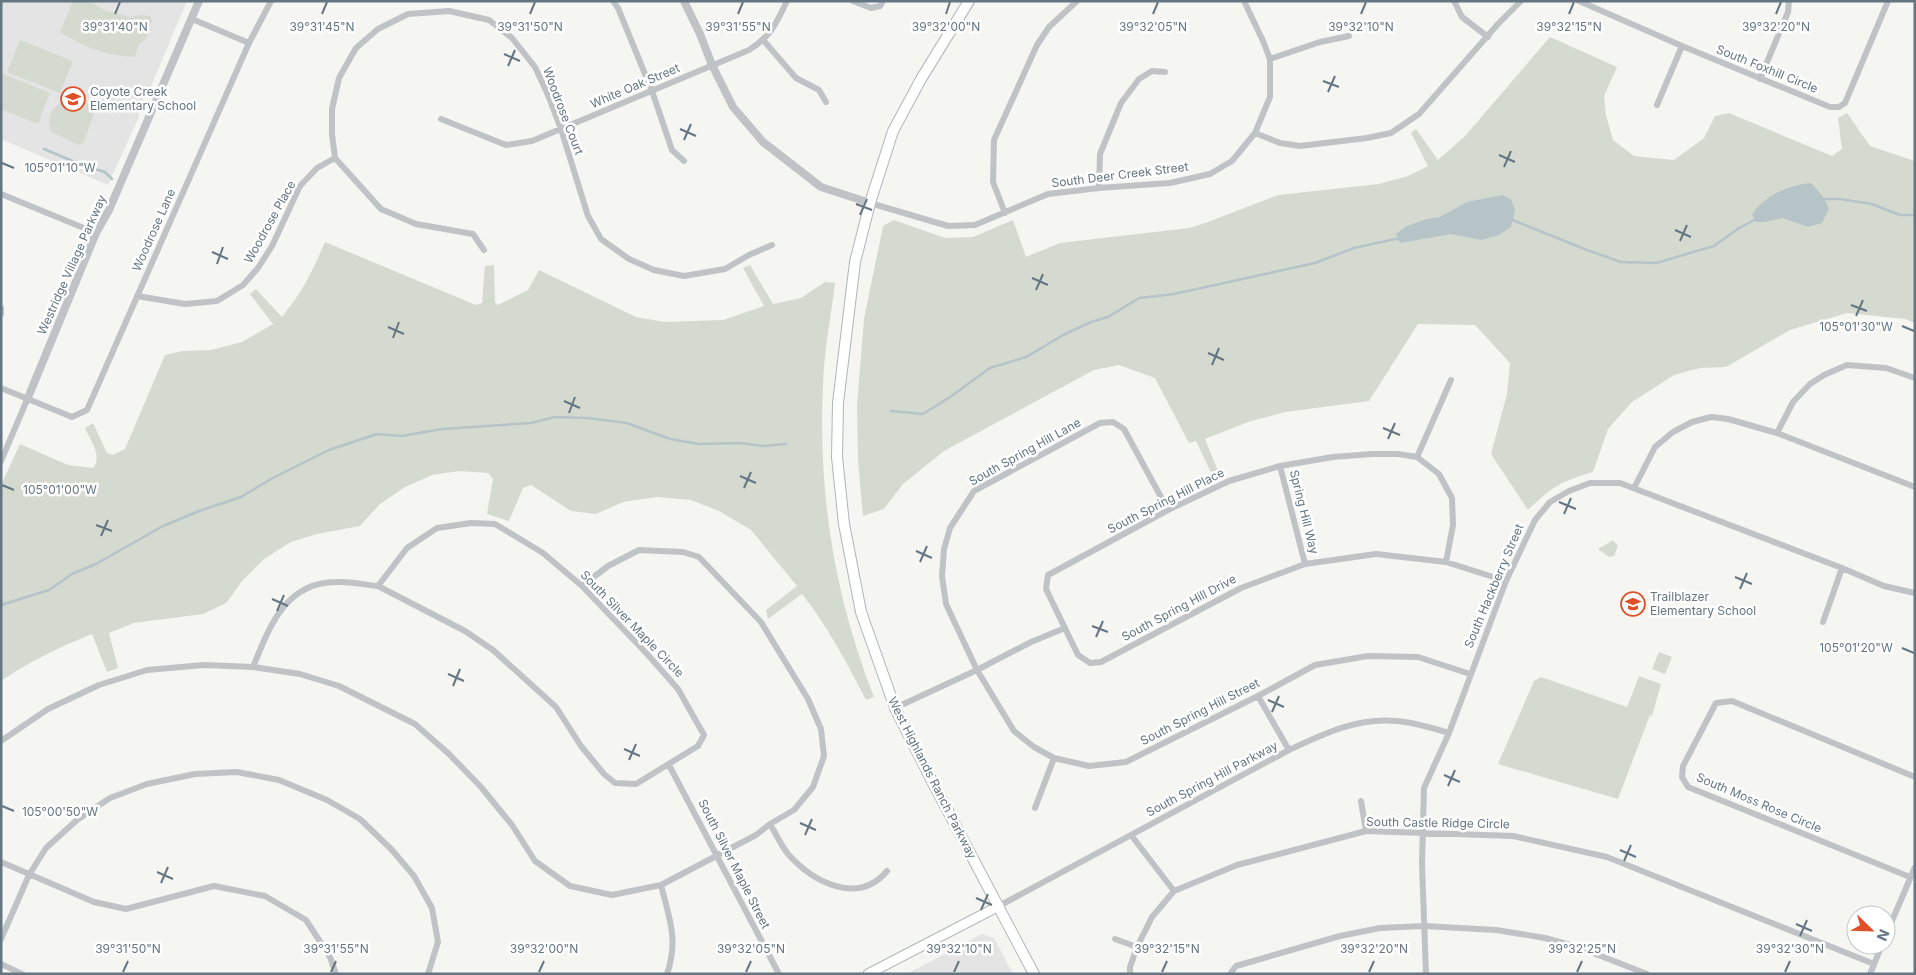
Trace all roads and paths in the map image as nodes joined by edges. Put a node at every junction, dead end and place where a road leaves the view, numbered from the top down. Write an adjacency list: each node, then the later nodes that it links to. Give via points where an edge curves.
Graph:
1 (199, 1): 16 (street, Westridge Village Parkway)
2 (271, 1): 20 (street, Woodrose Lane)
3 (613, 1): 26 (street)
4 (684, 1): 23 (street)
5 (787, 1): 19 (street, White Oak Street, via 777,24)
6 (853, 1): 7 (street, via 871,8 880,6)
7 (883, 1)
8 (969, 1): 36 (main road, West Highlands Ranch Parkway, via 893,131)
9 (1078, 1): 37 (street, via 1049,27 1036,45 994,140 993,182)
10 (1244, 1): 22 (street, South Deer Creek Street)
11 (1454, 1): 18 (street, via 1462,17)
12 (1521, 1): 18 (street)
13 (1579, 1): 21 (street, South Foxhill Circle)
14 (1789, 1): 25 (street, via 1788,12)
15 (1888, 1): 25 (street, South Foxhill Circle, via 1845,103 1839,107 1830,107)
16 (192, 19): 20 (street); 38 (street, Westridge Village Parkway)
17 (1349, 36): 22 (street)
18 (1488, 37): 31 (street, via 1419,114 1391,133 1300,146 1280,143)
19 (764, 40): 23 (street, White Oak Street, via 749,50); 27 (street, via 796,78 819,90)
20 (249, 43): 41 (street, Woodrose Lane)
21 (1682, 46): 25 (street, South Foxhill Circle); 28 (street)
22 (1270, 59): 31 (street, South Deer Creek Street, via 1270,96)
23 (712, 65): 26 (street, White Oak Street); 36 (street, via 733,107 763,142 821,187)
24 (1165, 72): 34 (street, via 1152,71 1139,78 1121,103 1100,154)
25 (1760, 79)
26 (652, 91): 30 (street, White Oak Street); 33 (street, via 672,150)
27 (826, 102)
28 (1657, 105)
29 (441, 119): 30 (street, White Oak Street, via 506,145 532,141)
30 (560, 129): 32 (street, Woodrose Court, via 535,67 512,38 489,20 449,11 408,14 378,29 356,48 339,78 332,109); 39 (street, Woodrose Court, via 588,216 601,239 629,259 654,270 684,276 725,269)
31 (1255, 133): 34 (street, South Deer Creek Street, via 1232,161 1210,174 1170,183)
32 (335, 158): 40 (street, via 381,209 416,224 473,234); 41 (street, Woodrose Place, via 317,168 300,186 272,246 243,285 217,301 185,304)
33 (684, 161)
34 (1099, 188): 37 (street, South Deer Creek Street, via 1048,194)
35 (1, 194): 38 (street)
36 (870, 202): 37 (street, South Deer Creek Street, via 948,226 975,225); 68 (main road, West Highlands Ranch Parkway, via 855,262 838,402 837,457 844,524 861,612)
37 (1005, 213)
38 (96, 233): 47 (street, Westridge Village Parkway)
39 (772, 245)
40 (484, 250)
41 (137, 296): 47 (street, Woodrose Lane, via 87,410 72,417)
42 (1, 308): 43 (street)
43 (1, 314)
44 (1915, 378): 48 (street, via 1886,368 1847,365 1810,384 1793,402)
45 (1451, 380): 49 (street)
46 (1, 388): 47 (street, Woodrose Lane)
47 (27, 400): 50 (street)
48 (1777, 434): 52 (street, via 1719,418 1692,422 1655,447); 53 (street)
49 (1417, 457): 51 (street, South Spring Hill Place, via 1398,454 1333,457); 55 (street, via 1439,474 1452,498 1454,525)
50 (1, 461)
51 (1280, 466): 54 (street, South Spring Hill Place, via 1229,481); 56 (street, Spring Hill Way)
52 (1634, 488): 57 (street, South Hackberry Street); 58 (street, South Hackberry Street, via 1620,483 1590,483 1550,502 1535,520)
53 (1915, 488)
54 (1168, 510): 63 (street, South Spring Hill Place, via 1048,575 1046,589); 65 (street, South Spring Hill Lane, via 1124,429 1112,422 1100,423 974,490 950,528 942,576 946,604)
55 (1446, 562): 56 (street, South Spring Hill Drive, via 1376,554); 58 (street, South Spring Hill Drive)
56 (1305, 564): 63 (street, South Spring Hill Drive, via 1241,588 1101,662 1090,663 1078,654)
57 (1842, 568): 61 (street, South Hackberry Street, via 1884,586); 62 (street)
58 (1506, 581): 66 (street, South Hackberry Street)
59 (378, 586): 60 (street, South Silver Maple Circle, via 407,548 437,528 471,523 495,524 507,530 543,553); 64 (street, South Silver Maple Circle, via 335,582 308,587 286,604 272,622); 73 (street, South Silver Maple Circle, via 465,631 493,650 556,707 581,746 615,783 636,784)
60 (582, 586): 73 (street, South Silver Maple Circle, via 678,689 704,735 698,746); 77 (street, via 608,566 639,550 683,552 699,557 761,622 808,699 821,729 824,756 813,787 794,810)
61 (1915, 592)
62 (1823, 622)
63 (1065, 628): 65 (street)
64 (253, 667): 70 (street, via 204,665 147,670 99,685 48,709); 87 (street, via 300,674 339,686 415,724 481,787 512,825 535,861 570,886 612,895)
65 (978, 670): 68 (street); 72 (street, South Spring Hill Street, via 1014,731)
66 (1470, 674): 67 (street, South Spring Hill Street, via 1418,657 1368,656 1315,665); 69 (street, South Hackberry Street)
67 (1258, 696): 71 (street); 72 (street, South Spring Hill Street, via 1126,762 1089,766)
68 (895, 708): 89 (main road, West Highlands Ranch Parkway)
69 (1449, 733): 71 (street, South Spring Hill Parkway, via 1395,720 1366,721 1330,731); 79 (street, South Hackberry Street, via 1424,788)
70 (1, 741)
71 (1289, 750): 80 (street, South Spring Hill Parkway)
72 (1054, 758): 76 (street)
73 (669, 765): 81 (street, South Silver Maple Street)
74 (1915, 777): 86 (street, South Moss Rose Circle, via 1732,701 1716,703 1683,766 1682,777 1688,787)
75 (1362, 801): 78 (street)
76 (1035, 808)
77 (770, 824): 81 (street); 84 (street, via 788,853 814,877 843,889 868,887)
78 (1366, 832): 79 (street, South Castle Ridge Circle); 88 (street, South Castle Ridge Circle, via 1237,865)
79 (1423, 832): 91 (street, South Hackberry Street); 97 (street, South Castle Ridge Circle, via 1513,836 1607,857)
80 (1131, 835): 88 (street); 89 (street, South Spring Hill Parkway)
81 (717, 855): 87 (street); 102 (street, South Silver Maple Street)
82 (1, 862): 85 (street)
83 (1915, 867): 86 (street)
84 (887, 871)
85 (29, 874): 92 (street); 99 (street, via 94,902 126,909 214,886 265,896 306,920 330,957); 100 (street, via 46,848 77,820 110,798 147,784 195,774 237,772 279,780 327,800 360,819 414,876 432,908 438,942)
86 (1910, 878): 90 (street)
87 (661, 885): 101 (street, via 674,938)
88 (1174, 891): 94 (street, South Castle Ridge Circle, via 1152,917)
89 (998, 906): 103 (main road); 104 (main road, West Highlands Ranch Parkway)
90 (1896, 911)
91 (1424, 926): 106 (street, via 1380,928 1340,936 1236,966); 107 (street, South Hackberry Street); 108 (street, via 1496,930 1545,938)
92 (1, 939)
93 (1115, 939): 94 (street)
94 (1137, 948): 105 (street, South Castle Ridge Circle)
95 (1878, 955): 97 (street)
96 (1, 964): 98 (street)
97 (1874, 964): 109 (street)
98 (22, 974)
99 (336, 974)
100 (428, 974)
101 (667, 974)
102 (779, 974)
103 (868, 974)
104 (1034, 974)
105 (1130, 974)
106 (1230, 974)
107 (1426, 974)
108 (1647, 974)
109 (1870, 974)

